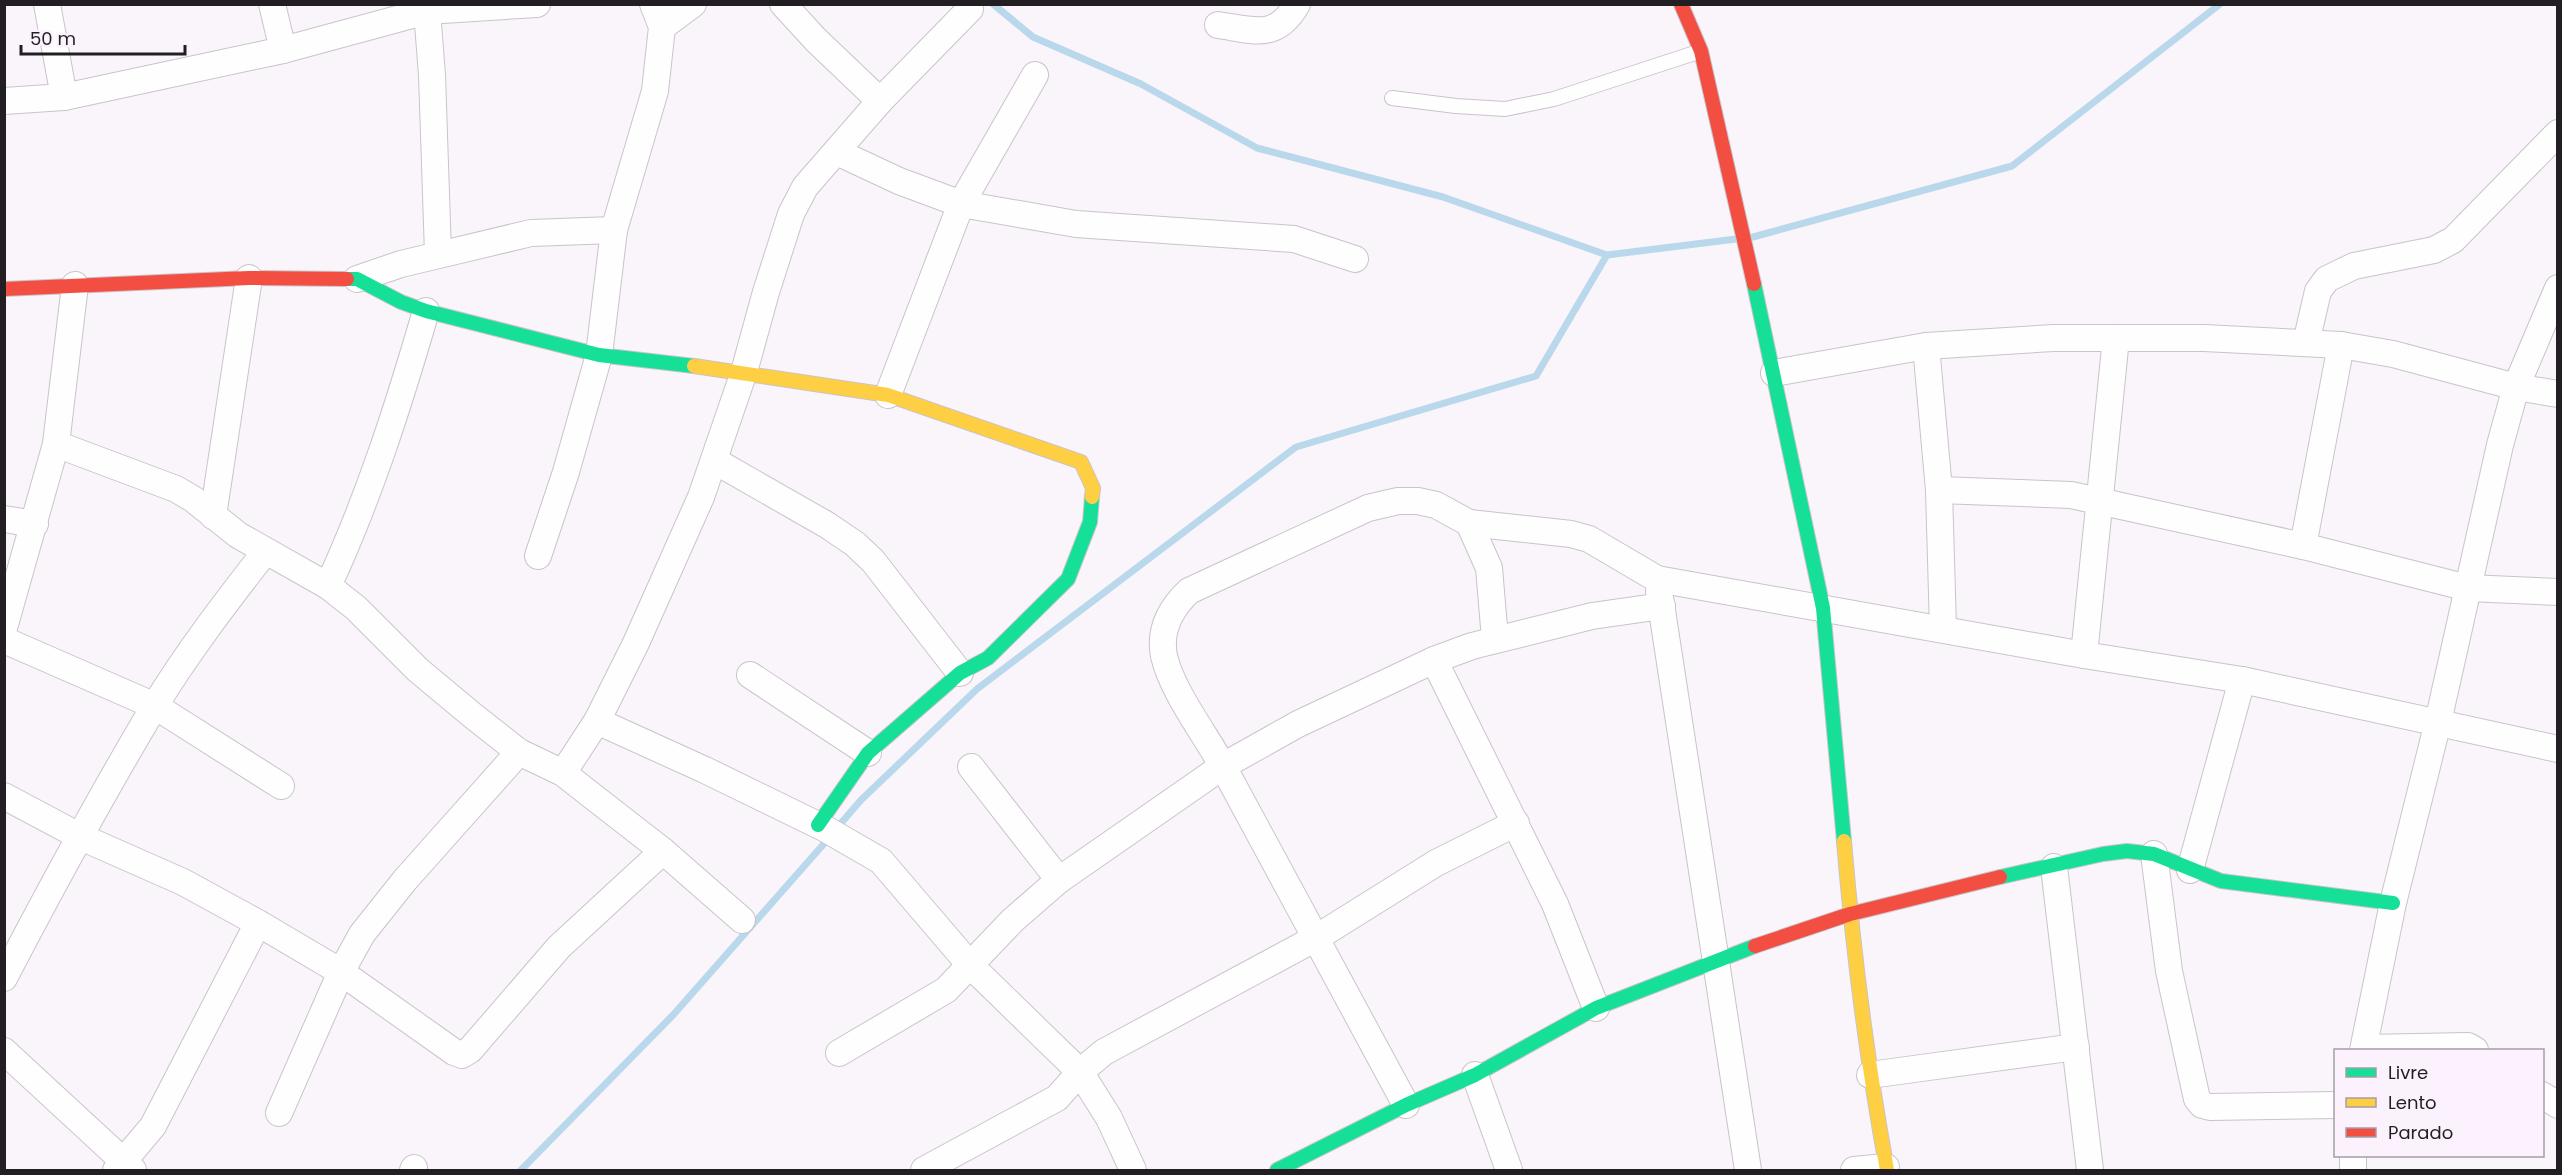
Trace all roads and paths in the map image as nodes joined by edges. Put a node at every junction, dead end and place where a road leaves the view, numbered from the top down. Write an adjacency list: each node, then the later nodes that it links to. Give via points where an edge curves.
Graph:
1 (47, 4): 16 (street)
2 (272, 4): 13 (street)
3 (537, 4): 10 (street)
4 (693, 4): 11 (street)
5 (783, 4): 19 (street)
6 (1297, 4): 12 (street, via 1278,28 1261,32)
7 (1681, 4): 14 (street)
8 (970, 9): 19 (street)
9 (399, 10): 10 (street); 13 (street)
10 (427, 11): 24 (street)
11 (657, 16): 23 (street, via 655,91)
12 (1218, 25)
13 (283, 50): 16 (street)
14 (1701, 51): 17 (lane, via 1554,99 1505,109); 38 (street)
15 (1035, 75): 22 (street)
16 (64, 97): 18 (street)
17 (1392, 98)
18 (4, 101)
19 (880, 101): 21 (street)
20 (2558, 133): 33 (street, via 2453,240 2434,250 2354,266 2327,279 2318,291)
21 (837, 153): 22 (street); 37 (street, via 805,188 791,214)
22 (961, 204): 25 (street, via 1076,224 1294,239); 41 (street)
23 (614, 230): 24 (street, via 531,233); 36 (street)
24 (438, 254): 27 (street)
25 (1355, 259)
26 (249, 278): 27 (street); 28 (street); 46 (street)
27 (357, 279): 31 (street)
28 (75, 285): 30 (street); 42 (street)
29 (2558, 288): 39 (street)
30 (4, 289)
31 (426, 311): 36 (street); 54 (street, via 402,393)
32 (2116, 338): 33 (street); 35 (street); 45 (street)
33 (2306, 342): 34 (street)
34 (2341, 345): 39 (street, via 2392,354); 50 (street)
35 (1926, 346): 38 (street); 44 (street)
36 (599, 355): 37 (street); 52 (street)
37 (744, 372): 41 (street); 43 (street)
38 (1774, 373): 58 (street)
39 (2516, 387): 40 (street); 55 (street)
40 (2558, 394)
41 (888, 395): 65 (street, via 1081,462 1093,488 1090,522 1068,579 987,658)
42 (56, 444): 46 (street, via 176,489); 49 (street)
43 (715, 461): 65 (street, via 855,544 873,561); 69 (street, via 636,643)
44 (1940, 490): 45 (street, via 2045,493); 60 (street)
45 (2100, 501): 50 (street); 63 (street)
46 (213, 516): 51 (street)
47 (4, 519): 49 (street)
48 (1469, 522): 53 (street, via 1589,539); 61 (street, via 1489,568); 74 (street, via 1436,505 1418,501 1368,508 1189,591 1175,603 1166,623 1164,657 1175,684)
49 (35, 524): 59 (street)
50 (2303, 546): 55 (street)
51 (265, 552): 54 (street); 68 (street)
52 (538, 556)
53 (1657, 579): 57 (street); 58 (street)
54 (328, 586): 72 (street, via 356,608 418,670)
55 (2468, 588): 56 (street); 70 (street)
56 (2558, 592)
57 (1662, 606): 61 (street, via 1592,616); 92 (street)
58 (1823, 608): 60 (street); 88 (street)
59 (4, 628)
60 (1943, 629): 63 (street)
61 (1495, 639): 64 (street)
62 (4, 640): 68 (street)
63 (2084, 655): 67 (street)
64 (1434, 660): 74 (street, via 1298,724); 79 (street)
65 (960, 673): 73 (street)
66 (750, 675): 73 (street)
67 (2242, 680): 70 (street); 85 (street)
68 (155, 706): 77 (street); 81 (street)
69 (597, 721): 76 (street); 80 (street)
70 (2438, 722): 71 (street); 87 (street)
71 (2558, 749)
72 (519, 752): 76 (street); 94 (street, via 405,880 362,934)
73 (868, 753): 80 (street)
74 (1223, 766): 86 (street); 91 (street)
75 (970, 767): 86 (street)
76 (563, 773): 82 (street)
77 (281, 786)
78 (4, 796): 81 (street)
79 (1516, 823): 91 (street, via 1436,863); 96 (street, via 1555,904)
80 (821, 827): 93 (street, via 886,865)
81 (81, 837): 90 (street, via 183,882); 95 (street)
82 (663, 851): 89 (street); 94 (street, via 559,947 462,1055)
83 (2154, 855): 84 (street, via 2127,851); 85 (street); 107 (street, via 2169,971 2197,1099 2202,1106)
84 (2054, 867): 88 (street, via 1949,888); 97 (street)
85 (2190, 870): 87 (street, via 2247,886)
86 (1059, 880): 93 (street)
87 (2393, 903): 98 (street)
88 (1851, 914): 92 (street); 104 (street)
89 (742, 920)
90 (258, 923): 94 (street); 110 (street, via 153,1126)
91 (1316, 938): 102 (street, via 1104,1052); 106 (street)
92 (1717, 961): 96 (street); 116 (street)
93 (970, 964): 101 (street, via 946,990); 102 (street)
94 (341, 972): 109 (street)
95 (4, 978)
96 (1596, 1008): 103 (street)
97 (2076, 1047): 104 (street); 118 (street)
98 (2363, 1049): 99 (street)
99 (2473, 1049)
100 (4, 1051): 110 (street)
101 (839, 1053)
102 (1080, 1072): 112 (street, via 1048,1104); 113 (street, via 1109,1118)
103 (1475, 1075): 106 (street); 115 (street)
104 (1870, 1075): 111 (street)
105 (2544, 1096): 108 (street)
106 (1406, 1105): 114 (street)
107 (2334, 1105)
108 (2558, 1105)
109 (279, 1113)
110 (124, 1168)
111 (1887, 1168): 117 (street)
112 (924, 1170)
113 (1133, 1170)
114 (1277, 1170)
115 (1509, 1170)
116 (1748, 1170)
117 (1854, 1170)
118 (2090, 1170)

